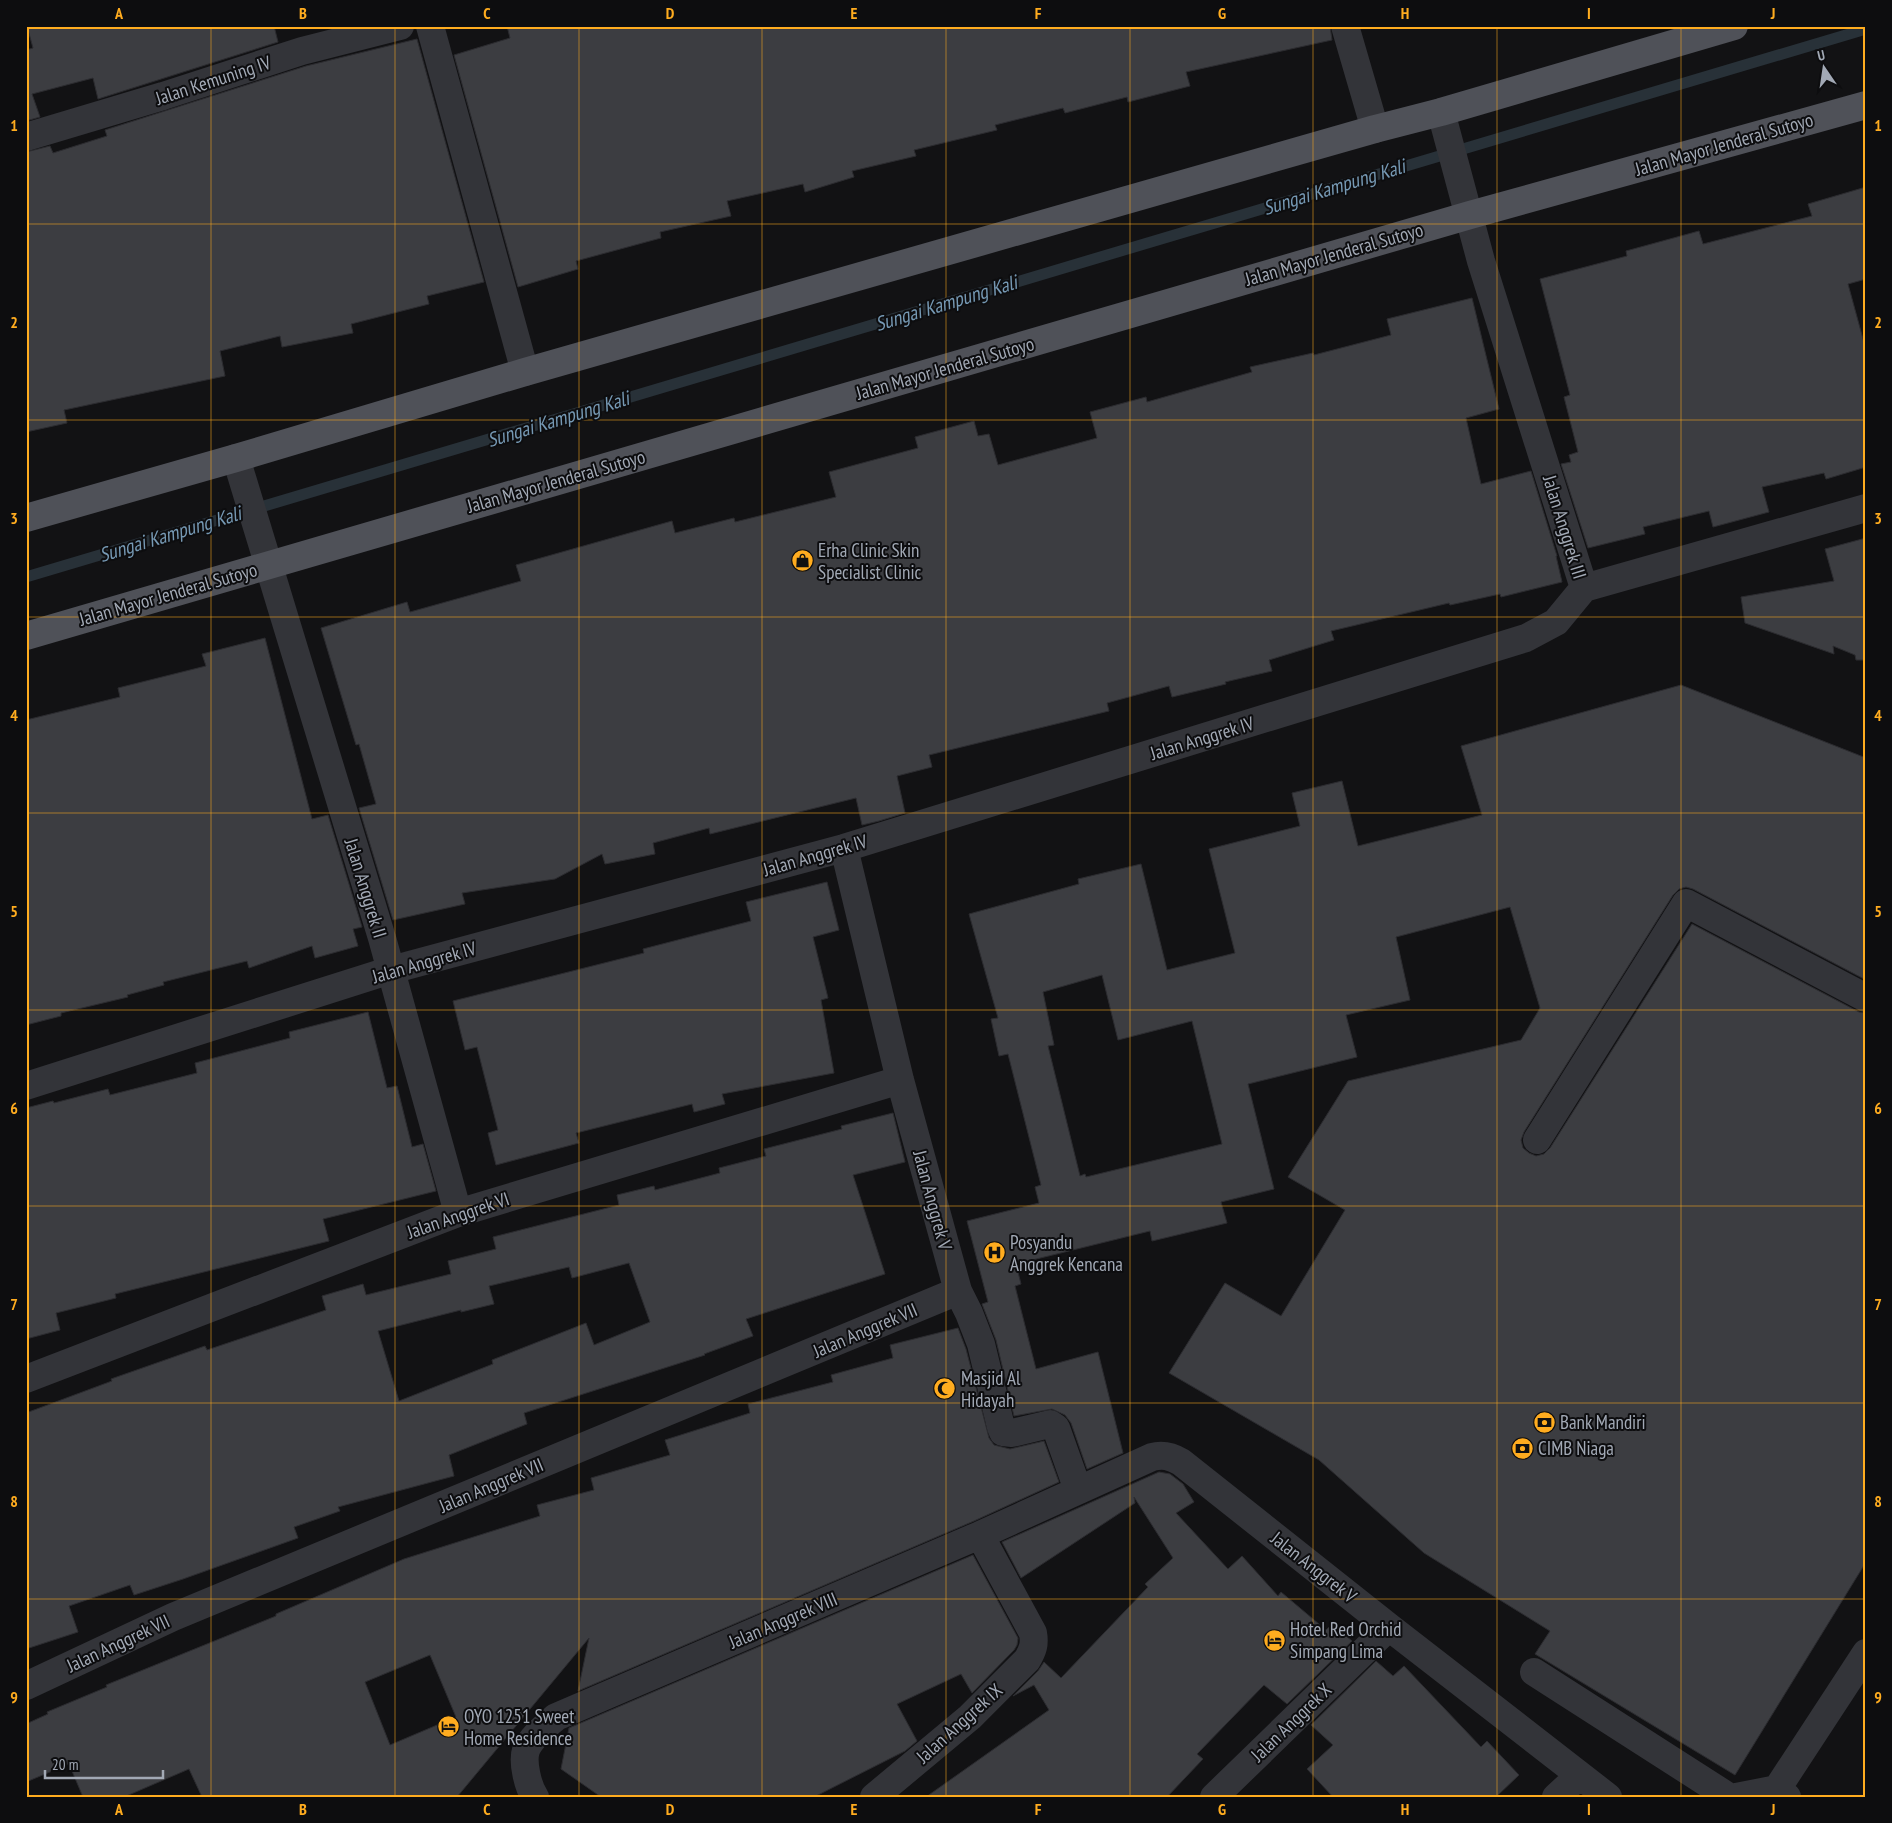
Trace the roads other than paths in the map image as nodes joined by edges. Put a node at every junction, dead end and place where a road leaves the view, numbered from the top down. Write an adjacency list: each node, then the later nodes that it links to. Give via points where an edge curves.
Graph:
1 (400, 26): 8 (street, Jalan Kemuning IV, via 302,51)
2 (430, 26): 10 (street)
3 (1345, 26): 7 (street)
4 (1734, 26): 6 (main road)
5 (1866, 105): 9 (main road, Jalan Mayor Jenderal Sutoyo)
6 (1443, 120): 7 (main road); 9 (street, Jalan Anggrek III)
7 (1375, 129): 10 (main road)
8 (26, 137)
9 (1468, 208): 14 (main road, Jalan Mayor Jenderal Sutoyo); 15 (street, Jalan Anggrek III, via 1484,269)
10 (525, 372): 11 (main road)
11 (239, 466): 13 (main road); 14 (street, Jalan Anggrek II)
12 (1866, 508): 15 (street, Jalan Anggrek III)
13 (26, 518)
14 (267, 557): 16 (main road, Jalan Mayor Jenderal Sutoyo); 18 (street, Jalan Anggrek II)
15 (1584, 588): 17 (street, Jalan Anggrek IV, via 1556,622 1526,638)
16 (26, 636)
17 (844, 848): 18 (street, Jalan Anggrek IV); 20 (street, Jalan Anggrek V)
18 (391, 970): 21 (street, Jalan Anggrek IV); 23 (street, Jalan Anggrek II)
19 (1866, 998): 22 (street, via 1686,903)
20 (900, 1080): 23 (street, Jalan Anggrek VI); 24 (street, Jalan Anggrek V)
21 (26, 1086)
22 (1537, 1140)
23 (458, 1213): 25 (street, Jalan Anggrek VI)
24 (958, 1291): 26 (street, Jalan Anggrek V, via 981,1344 1003,1432 1050,1424 1056,1428); 31 (street, Jalan Anggrek VII, via 174,1617)
25 (26, 1378)
26 (1078, 1490): 27 (street, Jalan Anggrek V); 28 (street, Jalan Anggrek V, via 1160,1454 1173,1457)
27 (980, 1536): 34 (street, Jalan Anggrek VIII, via 556,1717 536,1735 526,1751); 35 (street, Jalan Anggrek IX, via 1033,1633 1032,1652 970,1717)
28 (1389, 1627): 32 (street, Jalan Anggrek V); 36 (street, Jalan Anggrek X)
29 (1866, 1653): 33 (street)
30 (1534, 1672): 39 (street)
31 (26, 1686)
32 (1579, 1776): 37 (street); 38 (street, Jalan Anggrek V)
33 (1782, 1793): 40 (street)
34 (530, 1795)
35 (874, 1797)
36 (1214, 1797)
37 (1556, 1797)
38 (1608, 1797)
39 (1729, 1797)
40 (1736, 1797)

